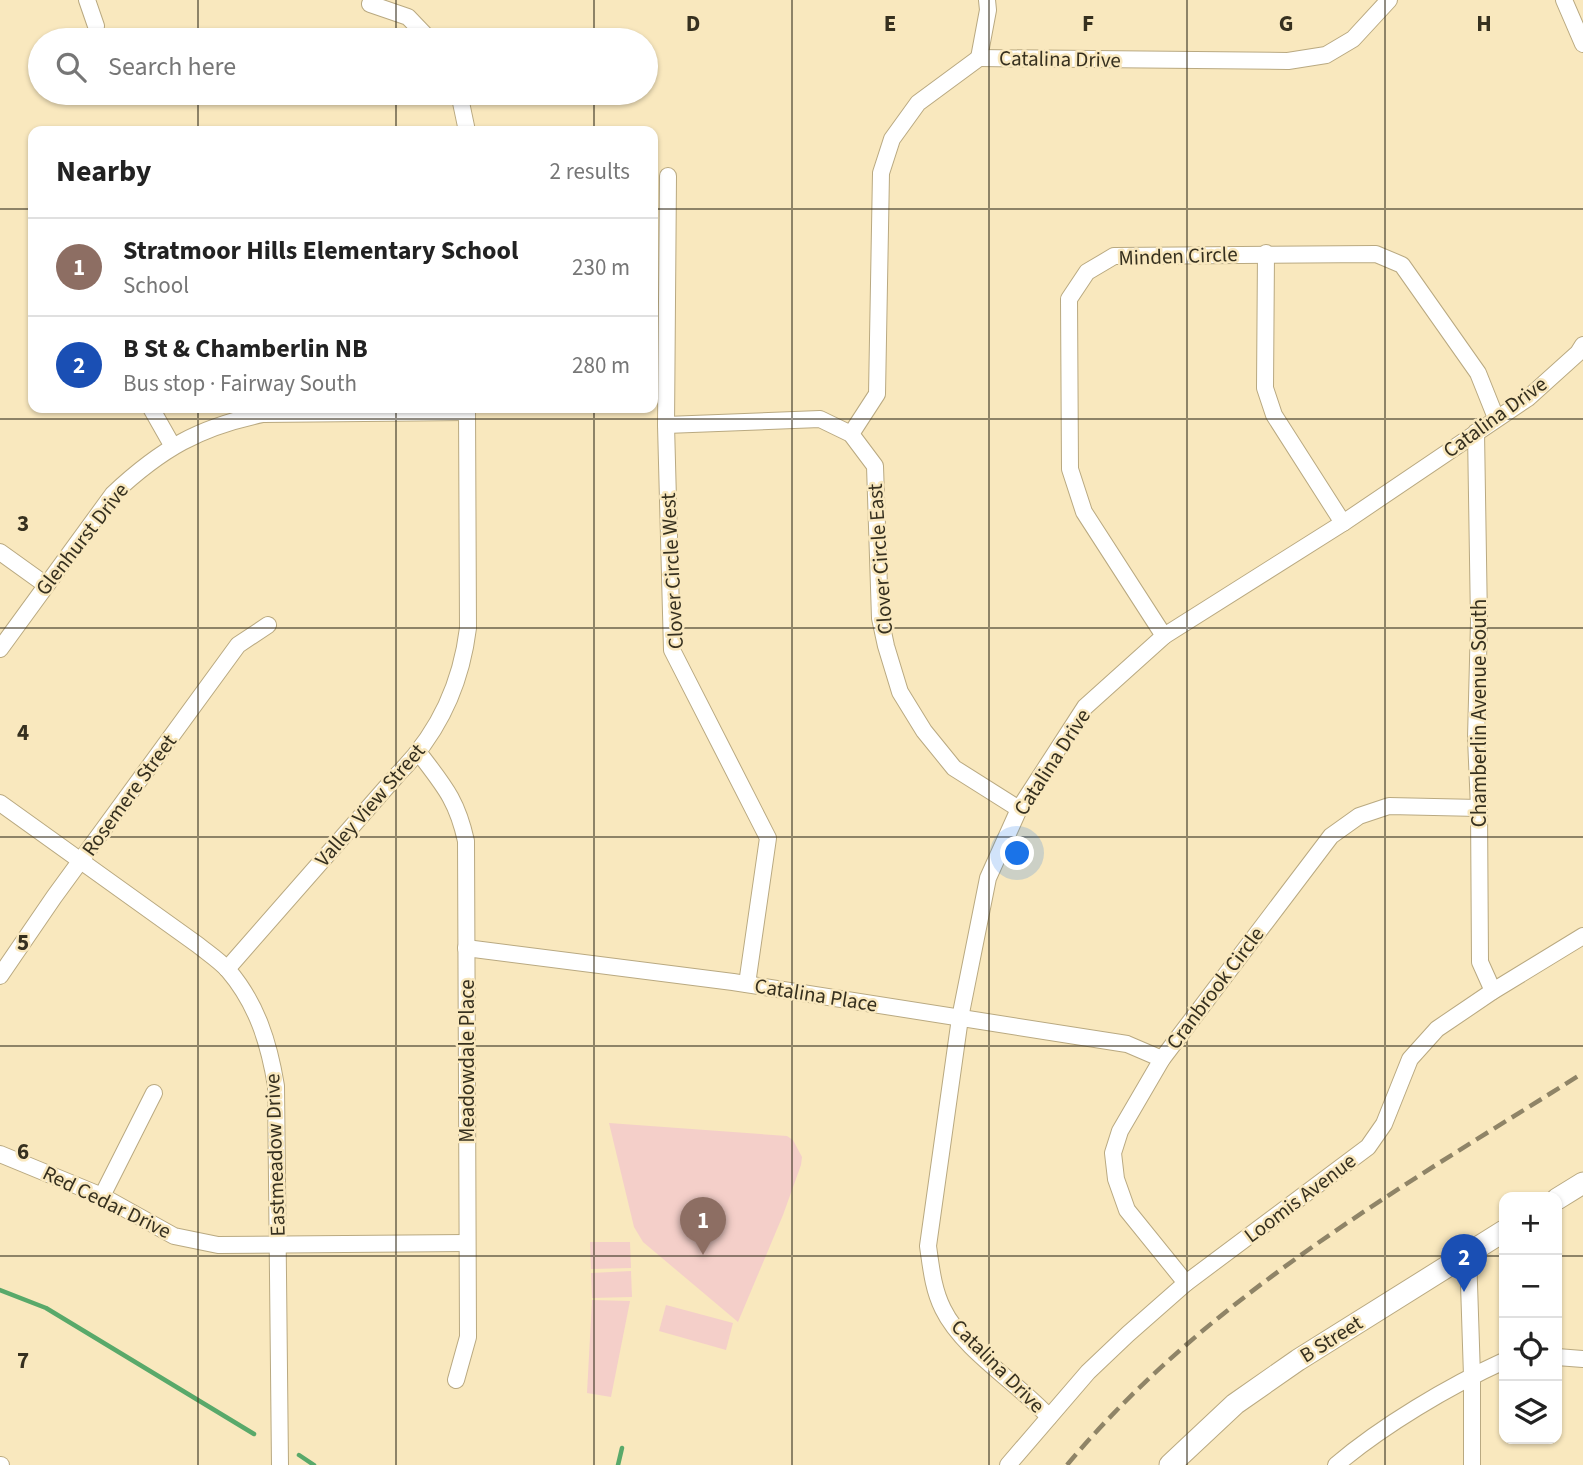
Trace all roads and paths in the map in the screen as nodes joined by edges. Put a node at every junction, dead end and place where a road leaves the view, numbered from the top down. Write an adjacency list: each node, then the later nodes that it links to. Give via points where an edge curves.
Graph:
1 (87, 0): 6 (street)
2 (987, 0): 9 (street, Catalina Drive)
3 (1389, 0): 9 (street, Catalina Drive, via 1353,39 1326,55 1288,61)
4 (1564, 0): 8 (street)
5 (370, 4): 7 (street, via 408,17)
6 (96, 26)
7 (419, 28)
8 (1583, 44)
9 (979, 58): 21 (street, via 918,103 892,139 881,173 877,394)
10 (462, 105): 11 (street)
11 (466, 126)
12 (668, 176): 19 (street, Clover Circle West)
13 (1265, 253): 18 (street, Minden Circle, via 1376,254 1402,265 1478,373); 23 (street, via 1265,388 1274,415); 27 (street, Minden Circle, via 1114,256 1087,272 1069,299 1070,469 1084,512)
14 (1583, 345): 18 (street, Catalina Drive, via 1528,398)
15 (154, 413): 22 (street)
16 (314, 413): 22 (street, Glenhurst Drive, via 263,414 221,424)
17 (467, 413): 29 (street, Valley View Street, via 468,628 464,657 442,716)
18 (1496, 418): 20 (street, Catalina Drive)
19 (666, 425): 21 (street, via 820,419); 38 (street, Clover Circle West, via 672,650 768,838)
20 (1476, 432): 23 (street, Catalina Drive); 31 (street, Chamberlin Avenue South)
21 (851, 434): 32 (street, Clover Circle East, via 875,466 880,618 900,692 924,732 954,768)
22 (172, 445): 25 (street, Glenhurst Drive, via 113,494)
23 (1343, 523): 27 (street, Catalina Drive)
24 (0, 552): 25 (street)
25 (46, 585): 28 (street, Glenhurst Drive)
26 (268, 625): 33 (street, Rosemere Street, via 237,645)
27 (1164, 636): 32 (street, Catalina Drive, via 1085,707)
28 (0, 649)
29 (419, 753): 35 (street, Meadowdale Place, via 460,815 466,841); 36 (street, Valley View Street)
30 (0, 803): 33 (street, Eastmeadow Drive)
31 (1479, 808): 39 (street, Chamberlin Avenue South, via 1480,962); 41 (street, Cranbrook Circle, via 1389,806 1359,816 1331,836)
32 (1019, 809): 40 (street, Catalina Drive, via 988,878)
33 (81, 860): 36 (street, Eastmeadow Drive); 37 (street, Rosemere Street)
34 (1583, 936): 39 (street, Loomis Avenue)
35 (466, 948): 38 (street, Catalina Place); 48 (street, Meadowdale Place)
36 (227, 969): 49 (street, Eastmeadow Drive, via 249,999 271,1054 276,1086)
37 (0, 976)
38 (747, 984): 40 (street, Catalina Place)
39 (1493, 991): 51 (street, Loomis Avenue, via 1437,1029 1410,1059 1384,1124 1368,1147)
40 (960, 1018): 41 (street, Catalina Place, via 1127,1044); 57 (street, Catalina Drive, via 928,1246 932,1279 943,1310 962,1336)
41 (1162, 1059): 51 (street, Cranbrook Circle, via 1120,1131 1113,1153 1127,1210)
42 (155, 1093): 45 (street)
43 (0, 1154): 45 (street, Red Cedar Drive)
44 (1583, 1183): 46 (main road)
45 (102, 1196): 49 (street, Red Cedar Drive, via 174,1236 219,1245)
46 (1562, 1196)
47 (1499, 1234): 50 (main road, B Street)
48 (467, 1243): 49 (street, Red Cedar Drive); 56 (street, Meadowdale Place, via 468,1337)
49 (278, 1244): 58 (street, Eastmeadow Drive)
50 (1468, 1253): 55 (street); 60 (main road, B Street, via 1235,1404)
51 (1186, 1283): 57 (street, Loomis Avenue, via 1088,1372)
52 (1562, 1357): 53 (street)
53 (1583, 1359)
54 (1499, 1364): 55 (street)
55 (1472, 1376): 61 (street); 62 (street)
56 (456, 1380)
57 (1049, 1417): 59 (street, Loomis Avenue)
58 (280, 1465)
59 (1008, 1465)
60 (1170, 1465)
61 (1336, 1465)
62 (1472, 1465)

